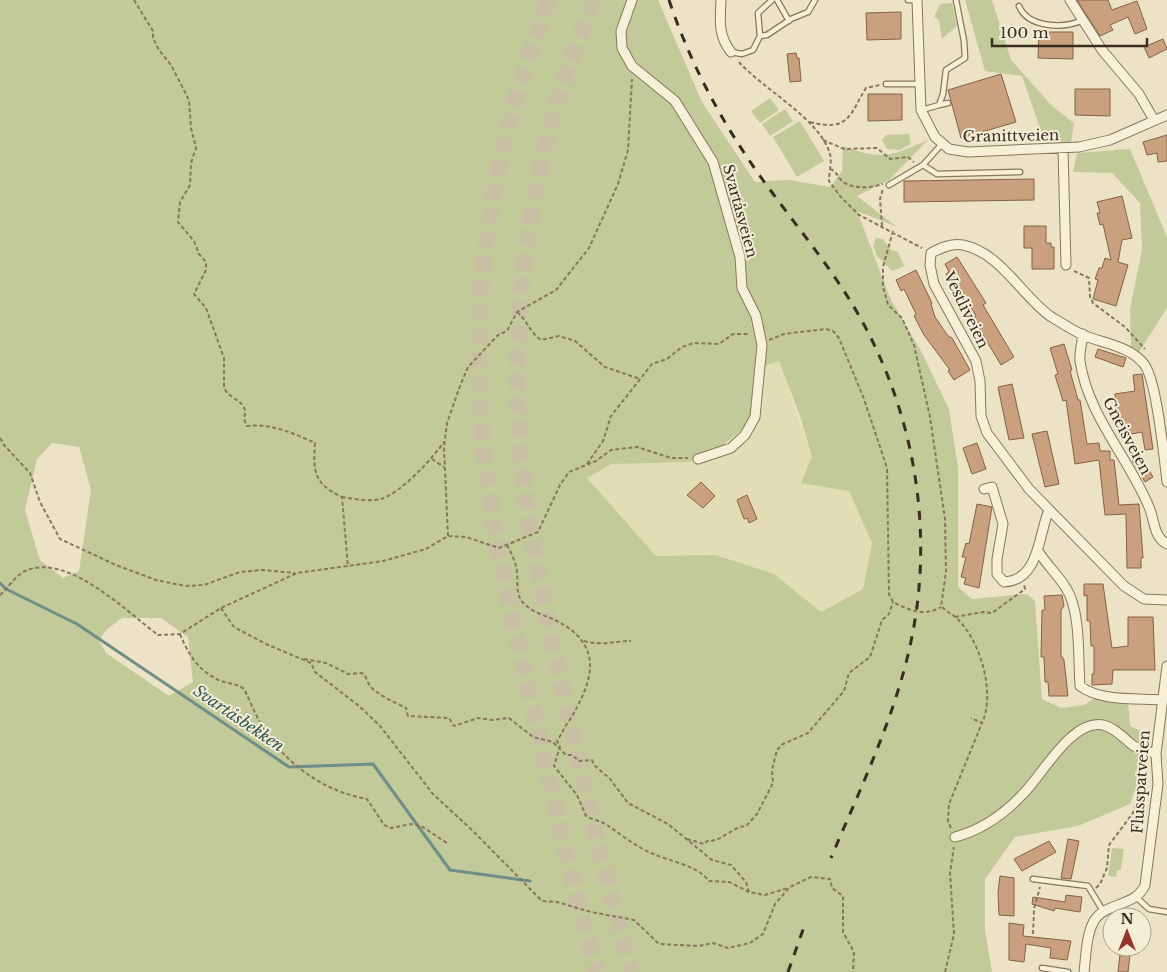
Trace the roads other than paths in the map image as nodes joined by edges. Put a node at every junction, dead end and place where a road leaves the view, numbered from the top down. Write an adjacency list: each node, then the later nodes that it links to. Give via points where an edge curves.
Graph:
1 (632, 0): 29 (street, Svartåsveien, via 621,31 622,48 632,66 675,101 713,162 740,257 742,288 756,316 762,343 755,416 745,435 731,448)
2 (721, 0): 14 (street, via 723,41)
3 (772, 0): 13 (lane, via 758,13)
4 (777, 0): 12 (lane)
5 (815, 0): 12 (lane, via 808,12)
6 (908, 0): 7 (lane)
7 (917, 0): 16 (street, Granittveien)
8 (956, 0): 18 (lane, via 965,58 946,70)
9 (1070, 0): 11 (street)
10 (1019, 6): 11 (lane, via 1028,18 1043,24)
11 (1083, 20): 21 (street, via 1102,50 1139,94)
12 (789, 21): 13 (lane)
13 (760, 36): 14 (lane, via 754,50 742,54)
14 (731, 52)
15 (886, 84): 16 (lane)
16 (918, 84): 19 (street, Granittveien)
17 (948, 103): 18 (lane)
18 (939, 105): 19 (lane)
19 (921, 110): 22 (street, Granittveien, via 926,124)
20 (1167, 114): 21 (street, Granittveien)
21 (1154, 120): 23 (street, Granittveien, via 1110,140)
22 (942, 145): 23 (street, Granittveien, via 968,152); 24 (lane)
23 (1063, 149): 27 (street)
24 (922, 166): 25 (lane, via 937,174); 26 (lane)
25 (1020, 172)
26 (889, 185)
27 (1066, 265)
28 (1083, 334): 30 (street, via 1124,349 1140,360 1150,378); 32 (street, Vestliveien, via 1049,315 985,254 963,245 948,244 930,253 934,284 976,361 981,416 987,433 1015,473); 33 (street, Gneisveien, via 1080,360 1090,394 1149,507 1157,536)
29 (698, 459)
30 (1167, 482)
31 (984, 489): 34 (street, via 992,487 1003,524 997,574 1004,582 1013,582 1034,562)
32 (1049, 510): 34 (street); 35 (street, Vestliveien, via 1124,586 1144,599)
33 (1167, 544)
34 (1038, 551): 37 (street, via 1066,588 1072,604 1080,686 1099,694)
35 (1167, 600)
36 (1167, 666): 37 (street, Flusspatveien)
37 (1163, 700): 38 (street, Flusspatveien)
38 (1156, 754): 39 (street, via 1135,746 1104,726 1085,728 1056,752 1040,775 1002,813); 41 (street, Flusspatveien, via 1158,784 1146,879 1143,890)
39 (955, 837)
40 (1033, 879): 43 (lane, via 1084,885 1093,892)
41 (1136, 897): 42 (street); 44 (lane, via 1149,909)
42 (1115, 907)
43 (1102, 908)
44 (1167, 912)
45 (1102, 914): 48 (street, via 1091,929)
46 (1042, 968): 47 (lane)
47 (1068, 972)
48 (1084, 972)

